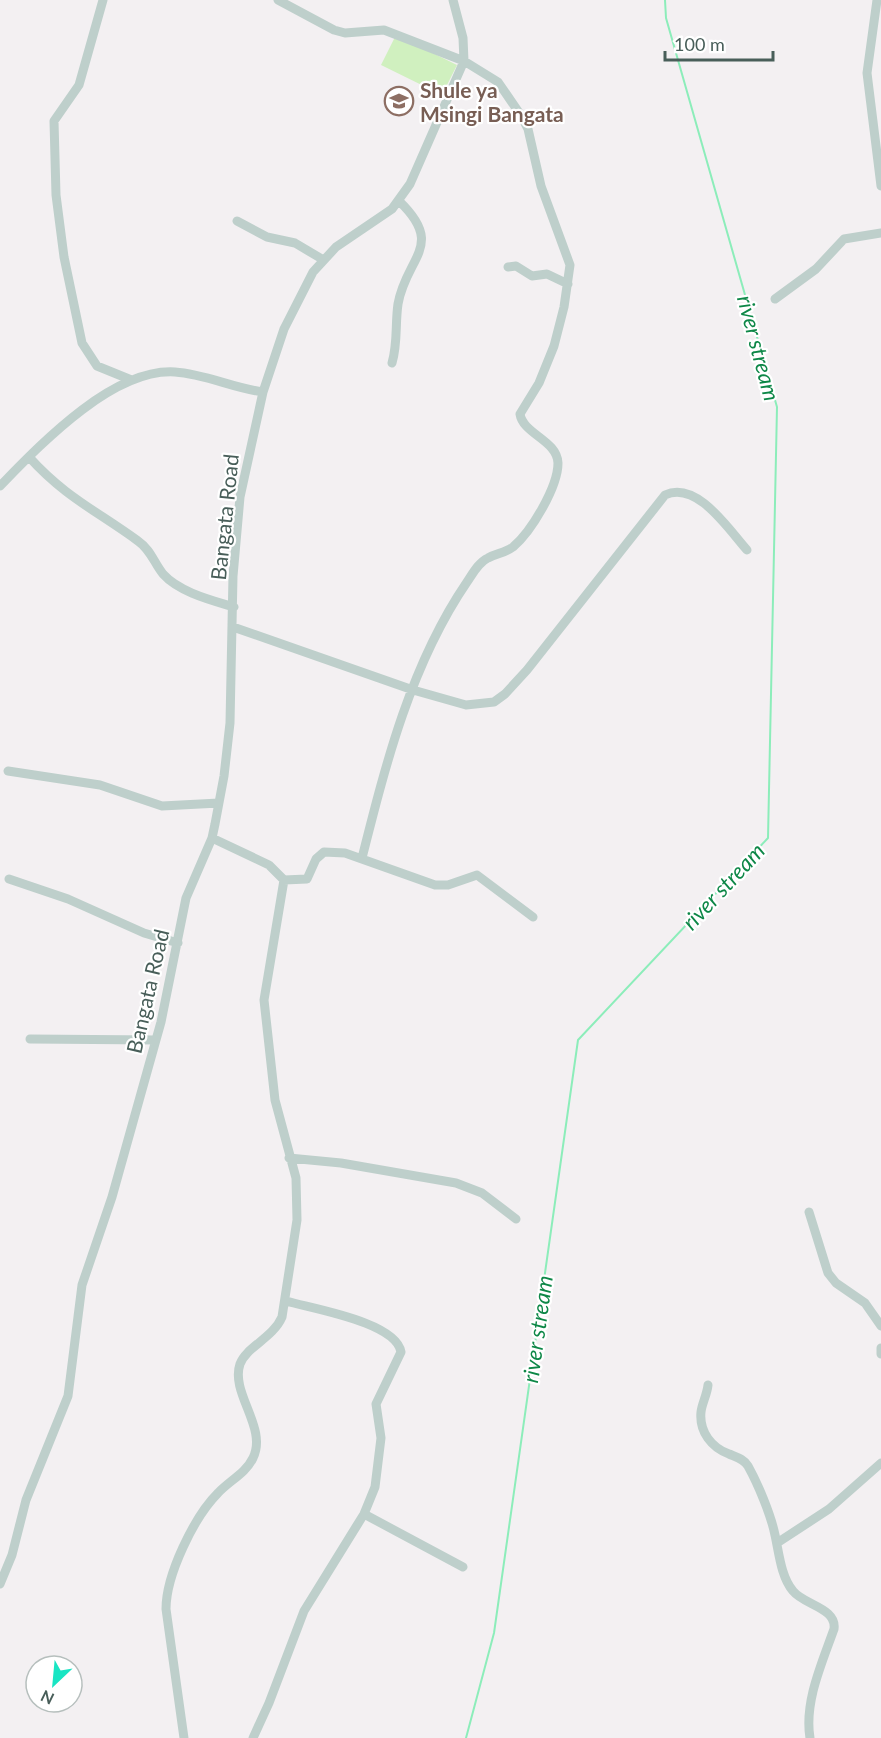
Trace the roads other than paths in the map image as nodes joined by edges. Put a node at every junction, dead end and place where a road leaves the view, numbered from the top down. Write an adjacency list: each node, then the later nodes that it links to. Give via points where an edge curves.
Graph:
1 (103, 0): 16 (street, via 79,85 54,121 56,195 82,343 97,366)
2 (278, 0): 5 (street, via 334,30 384,30)
3 (453, 0): 5 (street)
4 (877, 0): 6 (street, via 867,61)
5 (464, 61): 8 (street, Bangata Road); 13 (street, via 498,82 528,129 541,186 569,254)
6 (877, 128): 7 (street)
7 (881, 186)
8 (399, 201): 11 (street, Bangata Road); 15 (street, via 418,220 422,237 420,251 401,292)
9 (237, 221): 11 (street, via 267,237 295,243)
10 (881, 233): 14 (street, via 844,239 816,269)
11 (322, 259): 17 (street, Bangata Road, via 300,293)
12 (508, 267): 13 (street, via 516,266 532,276 547,274)
13 (568, 284): 23 (street, via 547,366 520,414 554,451 558,463 553,482 536,520 523,537 506,552 481,563 466,583 438,632)
14 (775, 299)
15 (392, 363)
16 (129, 379): 17 (street, via 154,372 185,372 231,387); 18 (street, via 94,401)
17 (263, 392): 21 (street, Bangata Road, via 242,479)
18 (29, 457): 19 (street); 21 (street, via 65,493 147,547 171,580 205,598)
19 (0, 486)
20 (747, 550): 23 (street, via 698,499 672,492 658,504 505,694 494,702 475,705)
21 (234, 607): 22 (street, Bangata Road)
22 (233, 627): 23 (street); 25 (street, Bangata Road, via 230,723)
23 (413, 690): 27 (street, via 390,747)
24 (8, 771): 25 (street, via 100,785 162,806)
25 (219, 802): 26 (street, Bangata Road)
26 (212, 838): 29 (street, via 269,865); 31 (street, Bangata Road, via 186,898)
27 (362, 858): 29 (street, via 324,852 316,859 307,879); 30 (street, via 435,885 448,885 477,875)
28 (9, 879): 31 (street)
29 (284, 880): 34 (street, via 264,1010 275,1100)
30 (533, 917)
31 (178, 943): 33 (street, Bangata Road)
32 (30, 1039): 33 (street)
33 (156, 1041): 46 (street, Bangata Road, via 112,1197 82,1285 64,1408 26,1500)
34 (289, 1158): 36 (street, via 341,1162 456,1183 482,1193); 37 (street, via 296,1178 297,1220)
35 (809, 1212): 38 (street, via 828,1273 865,1303)
36 (516, 1220)
37 (286, 1301): 43 (street, via 374,1326 394,1337 400,1346 400,1357 376,1404 381,1451 375,1487); 47 (street, via 275,1330 245,1355 239,1366 256,1434 255,1454 247,1468 203,1509 167,1593)
38 (881, 1326)
39 (881, 1348): 40 (street)
40 (881, 1354)
41 (708, 1385): 44 (street, via 701,1412 708,1439 715,1449 739,1458 748,1467)
42 (881, 1463): 44 (street, via 829,1509)
43 (363, 1514): 45 (street); 48 (street, via 304,1611)
44 (777, 1543): 49 (street, via 783,1570 794,1592 834,1621 814,1687)
45 (462, 1567)
46 (0, 1584)
47 (184, 1738)
48 (253, 1738)
49 (810, 1738)

